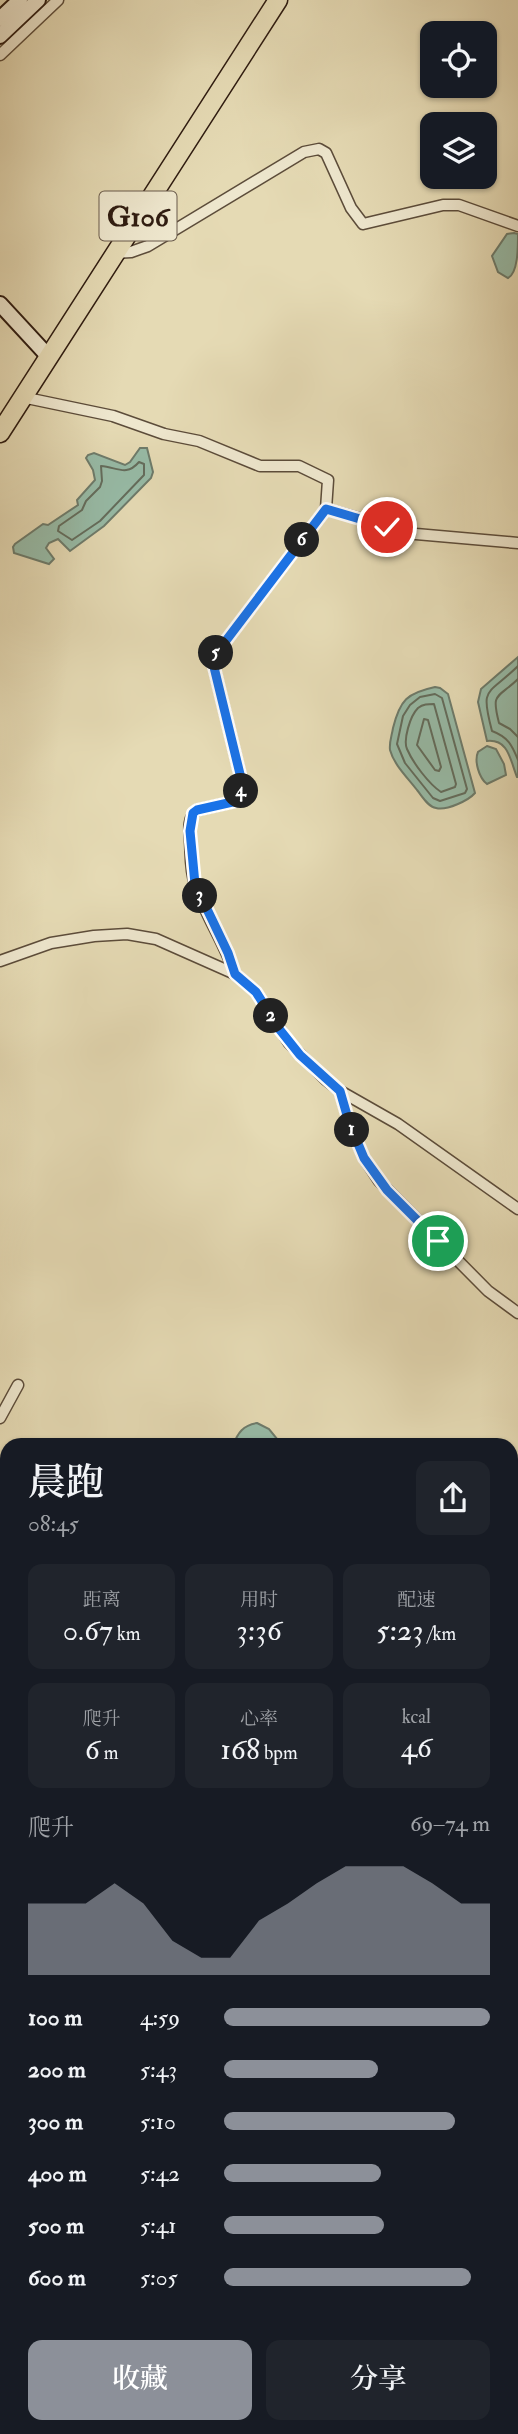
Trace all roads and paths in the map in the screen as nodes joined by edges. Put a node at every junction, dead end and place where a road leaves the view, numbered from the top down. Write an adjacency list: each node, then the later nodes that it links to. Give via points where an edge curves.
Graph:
1 (20, 0): 5 (main road)
2 (38, 0): 6 (main road)
3 (58, 0): 7 (street)
4 (278, 0): 9 (highway, G106)
5 (0, 19)
6 (0, 36)
7 (0, 55)
8 (518, 226): 9 (street, via 459,205 363,225 326,153 319,149 304,152 148,246)
9 (114, 253): 11 (highway, G106)
10 (0, 304): 11 (main road)
11 (48, 356): 12 (highway, G106)
12 (22, 397): 13 (highway, G106); 14 (street, via 113,416 199,441 260,466 299,466 328,480)
13 (0, 433)
14 (326, 509): 15 (street, via 416,534); 17 (street, via 212,659 242,796 193,813 191,866)
15 (518, 543)
16 (0, 961): 17 (street, via 51,943 127,934 156,939)
17 (235, 974): 18 (street, via 256,992 300,1055)
18 (340, 1091): 19 (street, via 398,1124); 20 (street, via 364,1158 379,1181 488,1292)
19 (518, 1209)
20 (518, 1313)
21 (18, 1385): 22 (street)
22 (0, 1418)

